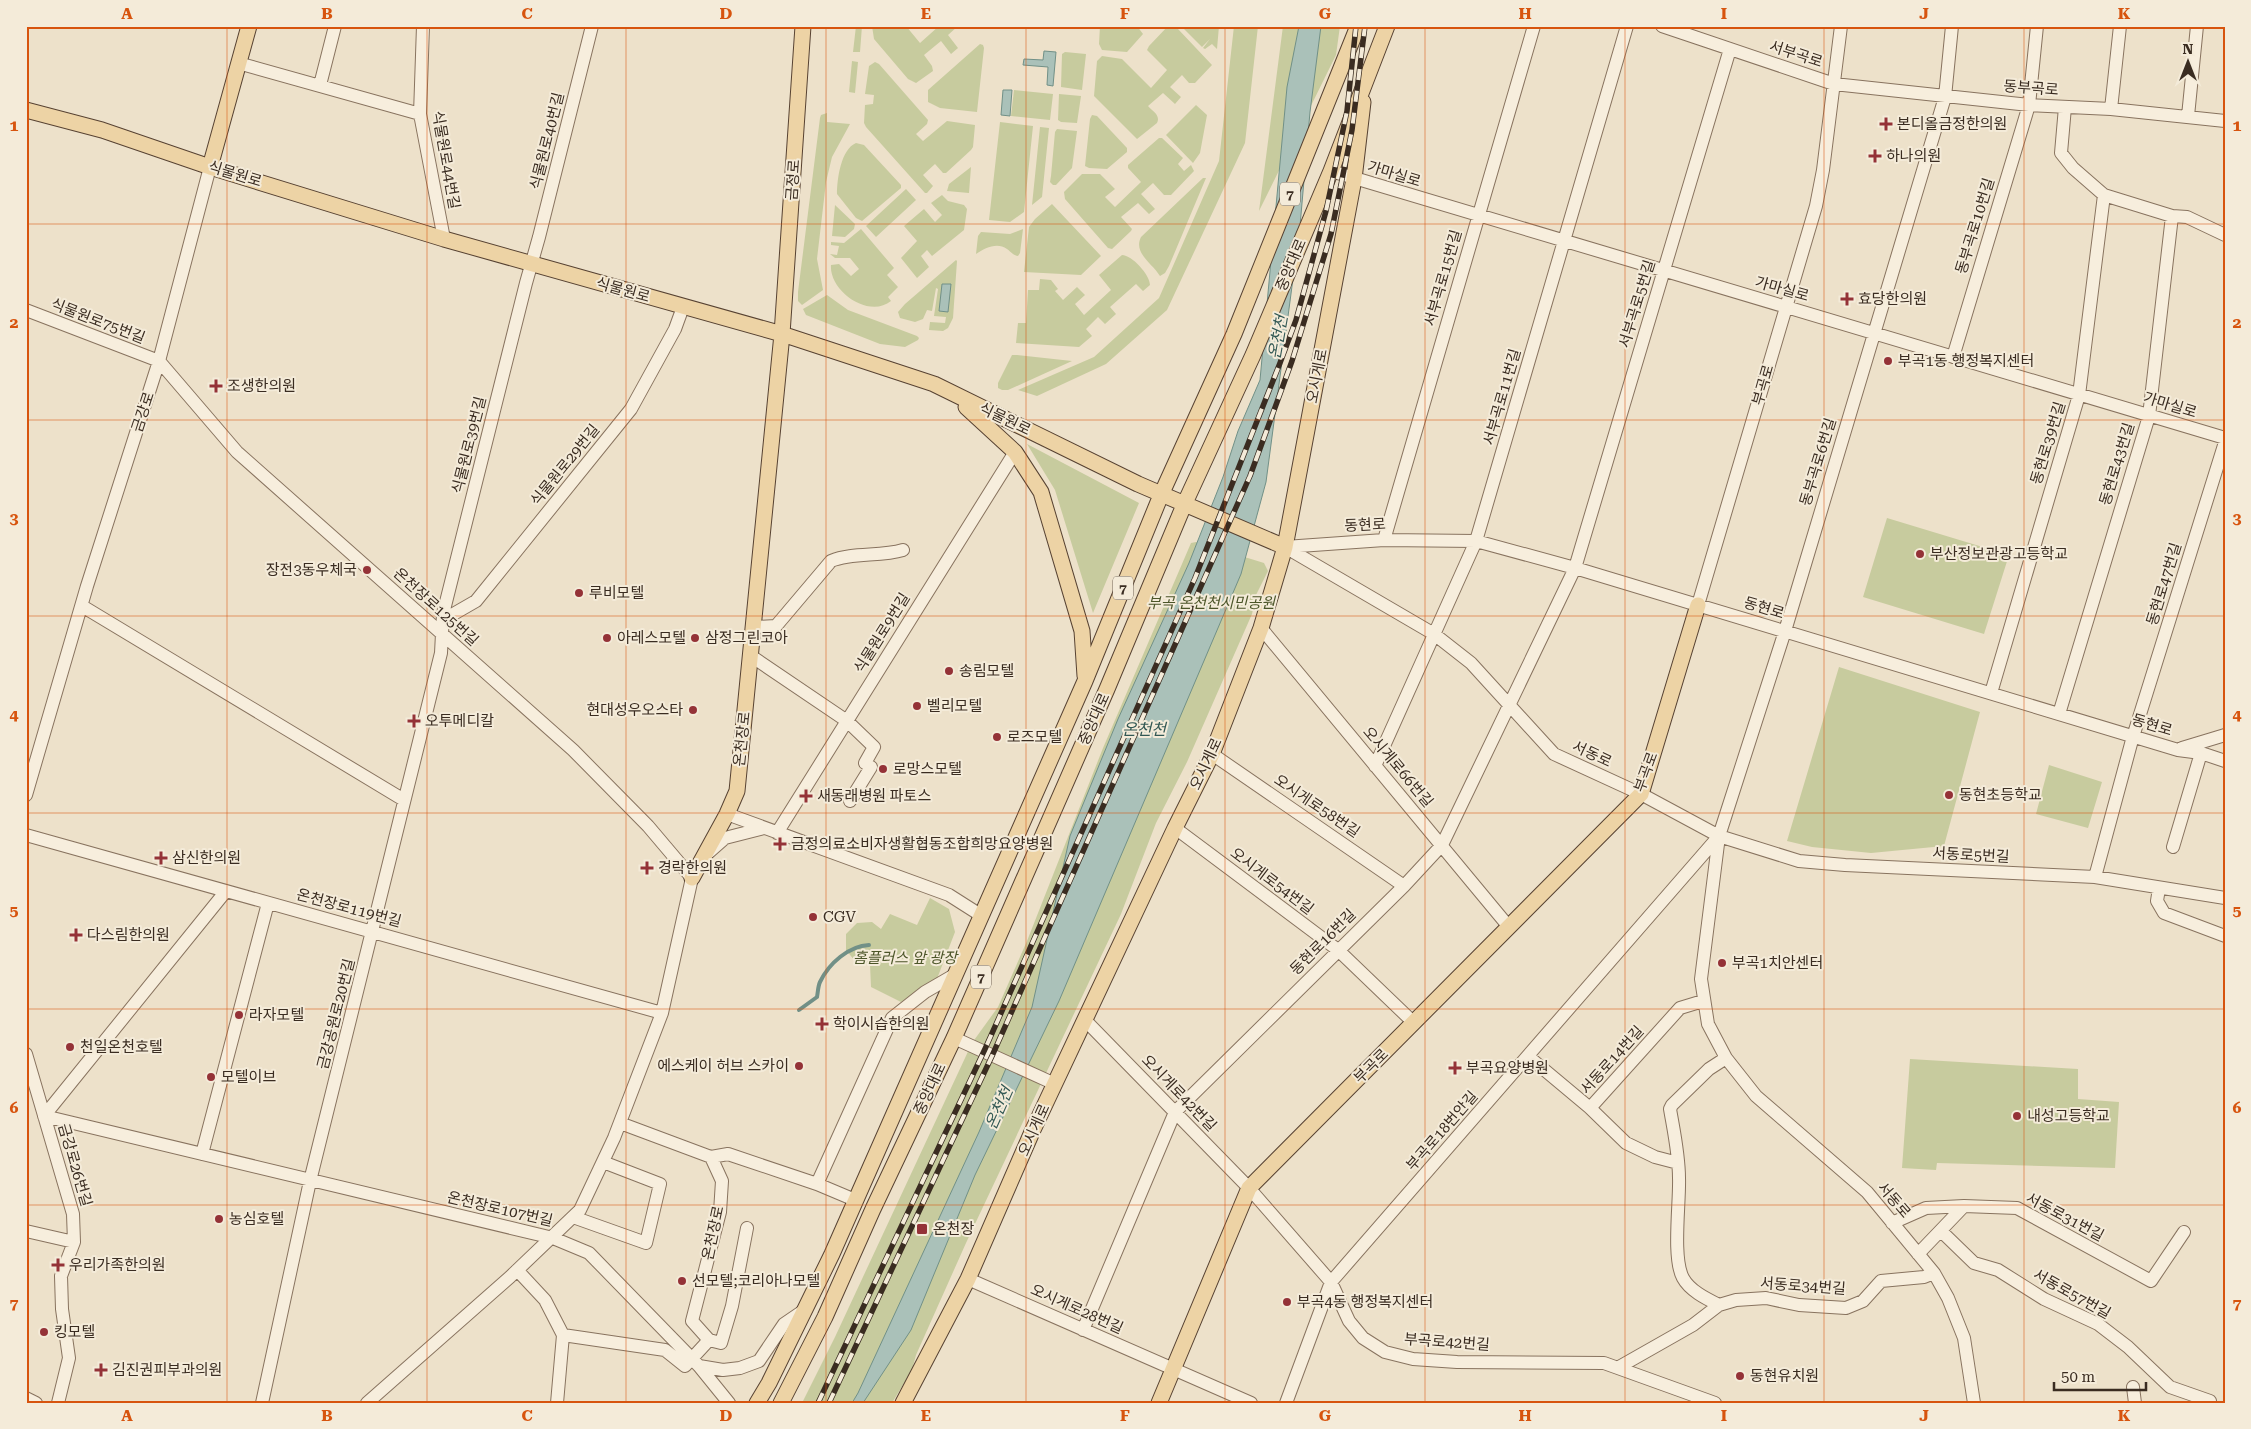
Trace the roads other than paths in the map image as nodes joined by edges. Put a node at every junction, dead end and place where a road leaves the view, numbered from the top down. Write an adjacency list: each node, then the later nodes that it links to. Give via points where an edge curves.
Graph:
1 (249, 26): 19 (main road, 금강로)
2 (335, 26): 22 (street)
3 (423, 26): 28 (street, 식물원로44번길)
4 (592, 26): 40 (street, 식물원로40번길, via 542,228)
5 (803, 26): 45 (main road, 금정로)
6 (1350, 26): 18 (main road)
7 (1358, 26): 18 (main road, 중앙대로 / 7)
8 (1387, 26): 20 (main road, 중앙대로 / 7)
9 (1534, 26): 35 (street, 서부곡로15번길)
10 (1627, 26): 39 (street, 서부곡로11번길)
11 (1662, 26): 17 (street, 서부곡로)
12 (1841, 26): 21 (street, 부곡로)
13 (1952, 26): 23 (street, 동부곡로6번길)
14 (2037, 26): 24 (street, 동부곡로10번길)
15 (2120, 26): 26 (street)
16 (2198, 26): 29 (street)
17 (1730, 49): 21 (street, 서부곡로); 41 (street, 서부곡로5번길)
18 (1347, 54): 54 (main road, 중앙대로 / 7, via 1234,334)
19 (238, 63): 22 (street); 31 (main road, 금강로)
20 (1366, 77): 32 (main road, 중앙대로 / 7); 33 (main road, 오시게로)
21 (1834, 84): 23 (street, 동부곡로); 43 (street, 부곡로, via 1816,206)
22 (320, 85): 28 (street)
23 (1945, 97): 24 (street, 동부곡로); 46 (street, 동부곡로6번길)
24 (2029, 105): 25 (street, 동부곡로); 47 (street, 동부곡로10번길)
25 (2065, 107): 26 (street, 동부곡로); 34 (street, via 2061,152 2073,168)
26 (2111, 109): 29 (street, 동부곡로)
27 (26, 110): 31 (main road, 식물원로, via 102,130)
28 (420, 114): 38 (street, 식물원로44번길)
29 (2188, 116): 30 (street, 동부곡로)
30 (2225, 121)
31 (210, 167): 38 (main road, 식물원로); 48 (street, 금강로)
32 (1331, 171): 33 (street, 가마실로); 55 (main road, 중앙대로 / 7, via 1254,355)
33 (1354, 179): 35 (street, 가마실로); 58 (main road, 오시게로)
34 (2104, 195): 36 (street); 50 (street, 동현로39번길)
35 (1478, 216): 39 (street, 가마실로); 56 (street, 서부곡로15번길)
36 (2172, 216): 37 (street, via 2188,217); 51 (street, 동현로43번길)
37 (2225, 235)
38 (444, 239): 40 (main road, 식물원로)
39 (1564, 242): 41 (street, 가마실로); 57 (street, 서부곡로11번길)
40 (530, 264): 42 (main road, 식물원로); 63 (street, 식물원로39번길)
41 (1664, 272): 43 (street, 가마실로); 60 (street, 서부곡로5번길)
42 (683, 307): 45 (main road, 식물원로); 63 (street, 식물원로29번길, via 676,329 631,409 476,601)
43 (1786, 307): 46 (street, 가마실로); 61 (street, 부곡로)
44 (26, 310): 48 (street, 식물원로75번길)
45 (782, 334): 49 (main road, 식물원로); 64 (main road, 온천장로)
46 (1874, 334): 47 (street, 가마실로); 66 (street, 동부곡로6번길)
47 (1953, 357): 50 (street, 가마실로)
48 (159, 361): 62 (street, 금강로); 67 (street, 온천장로125번길, via 237,452)
49 (934, 384): 53 (main road, via 972,411); 54 (main road, 식물원로)
50 (2079, 395): 51 (street, 가마실로); 71 (street, 동현로39번길)
51 (2149, 416): 52 (street, 가마실로); 73 (street, 동현로43번길)
52 (2225, 440): 76 (street, 동현로47번길)
53 (1015, 452): 70 (main road, via 1041,492 1082,630); 74 (street, 식물원로9번길)
54 (1161, 495): 55 (main road, 식물원로); 70 (main road, 중앙대로 / 7)
55 (1184, 505): 58 (main road, 식물원로); 114 (main road, 중앙대로 / 7)
56 (1384, 540): 57 (street, 동현로); 58 (street, 동현로)
57 (1476, 541): 60 (street, 동현로); 68 (street, 서부곡로11번길)
58 (1285, 547): 65 (main road, 오시게로); 68 (street, 서동로)
59 (903, 550): 64 (street, via 840,557 831,561 776,626)
60 (1576, 568): 61 (street, 동현로); 72 (street, 동현로16번길)
61 (1698, 605): 66 (street, 동현로); 84 (main road, 부곡로)
62 (82, 606): 85 (street, 금강로); 86 (street)
63 (443, 620): 67 (street, 식물원로39번길)
64 (754, 627): 69 (main road, 온천장로)
65 (1262, 628): 79 (main road, 오시게로); 81 (street, 오시게로66번길)
66 (1785, 631): 71 (street, 동현로); 93 (street, 동부곡로6번길)
67 (442, 634): 83 (street, 온천장로125번길); 86 (street, 금강공원로20번길, via 442,654)
68 (1434, 634): 72 (street, 서동로, via 1471,663); 81 (street, 서부곡로11번길)
69 (751, 656): 74 (street); 88 (main road, 온천장로, via 736,791)
70 (1086, 681): 104 (main road, 중앙대로 / 7)
71 (1991, 693): 73 (street, 동현로)
72 (1509, 706): 84 (street, 서동로, via 1554,754); 94 (street, 동현로16번길)
73 (2059, 714): 76 (street, 동현로)
74 (847, 721): 87 (street, via 874,747 865,763 871,767); 91 (street, 식물원로9번길)
75 (2225, 735): 77 (street, 동현로)
76 (2134, 736): 77 (street, 동현로); 97 (street, 동현로47번길)
77 (2178, 750): 78 (street)
78 (2200, 753): 80 (street); 95 (street)
79 (1212, 754): 90 (main road, 오시게로); 99 (street, 오시게로58번길)
80 (2225, 761)
81 (1375, 766): 94 (street, 오시게로66번길)
82 (614, 772): 83 (street)
83 (605, 782): 98 (street, 온천장로125번길)
84 (1641, 794): 93 (street, 서동로); 105 (main road, 부곡로)
85 (26, 795)
86 (404, 800): 106 (street, 금강공원로20번길)
87 (850, 801)
88 (727, 814): 89 (street); 96 (main road, 온천장로)
89 (764, 828): 91 (street); 96 (street, via 725,838)
90 (1175, 828): 108 (street, 오시게로54번길); 112 (main road, 오시게로)
91 (777, 833): 104 (street, via 949,895)
92 (26, 835): 101 (street, 온천장로119번길)
93 (1719, 836): 97 (street, 서동로5번길, via 1799,861); 110 (street, 서동로, via 1701,979); 116 (street, 부곡로18번안길)
94 (1442, 845): 99 (street, 동현로16번길); 105 (street, 오시게로66번길)
95 (2173, 848)
96 (703, 858): 98 (main road, 온천장로)
97 (2095, 877): 100 (street, 서동로5번길)
98 (692, 878): 111 (street, 온천장로)
99 (1404, 886): 108 (street, 동현로16번길)
100 (2159, 888): 102 (street, 서동로5번길); 107 (street, via 2157,901 2164,913)
101 (226, 891): 103 (street, 온천장로119번길); 121 (street)
102 (2225, 898)
103 (268, 903): 106 (street, 온천장로119번길); 123 (street)
104 (982, 916): 109 (main road, 중앙대로 / 7)
105 (1509, 927): 113 (main road, 부곡로)
106 (374, 932): 111 (street, 온천장로119번길); 127 (street, 금강공원로20번길)
107 (2225, 936)
108 (1338, 950): 113 (street, 오시게로54번길); 120 (street, 동현로16번길)
109 (956, 974): 128 (street, via 924,992 892,1018); 130 (main road, 중앙대로 / 7)
110 (1703, 1001): 117 (street, 서동로, via 1708,1024); 119 (street, 서동로14번길, via 1680,1008)
111 (662, 1013): 122 (street, 온천장로)
112 (1085, 1020): 118 (main road, 오시게로); 120 (street, 오시게로42번길)
113 (1414, 1023): 129 (main road, 부곡로)
114 (954, 1038): 118 (street); 162 (main road, 중앙대로 / 7)
115 (26, 1054): 121 (street, 금강로26번길)
116 (1529, 1057): 119 (street); 144 (street, 부곡로18번안길)
117 (1726, 1058): 126 (street, via 1710,1069 1670,1109); 133 (street, 서동로, via 1756,1096 1867,1192)
118 (1055, 1084): 143 (main road, 오시게로)
119 (1590, 1108): 126 (street, 서동로14번길, via 1626,1143 1655,1157)
120 (1176, 1112): 129 (street, 오시게로42번길); 147 (street, 동현로16번길)
121 (44, 1116): 123 (street, 온천장로107번길); 139 (street, 금강로26번길, via 73,1214)
122 (620, 1123): 124 (street); 125 (street, 온천장로)
123 (202, 1154): 127 (street, 온천장로107번길)
124 (711, 1157): 128 (street, via 728,1154); 149 (street, 온천장로, via 722,1181 720,1212 692,1321)
125 (603, 1162): 132 (street, 온천장로, via 580,1210); 132 (street, via 660,1184 646,1243)
126 (1678, 1163): 145 (street, via 1678,1262 1683,1278 1704,1298)
127 (310, 1181): 138 (street, 온천장로107번길); 157 (street, 금강공원로20번길)
128 (817, 1184): 130 (street)
129 (1249, 1188): 144 (street, 부곡로42번길); 152 (main road, 부곡로)
130 (854, 1200): 146 (main road, 중앙대로 / 7)
131 (1964, 1206): 133 (street, via 1926,1208); 136 (street); 137 (street, 서동로31번길, via 2016,1208 2152,1281)
132 (573, 1217): 138 (street, 온천장로)
133 (1892, 1222): 140 (street, 서동로)
134 (747, 1228): 149 (street, via 732,1306 721,1343)
135 (26, 1231): 139 (street)
136 (1940, 1231): 140 (street); 170 (street, 서동로57번길, via 1974,1263 1998,1270 2044,1299 2098,1324 2170,1387)
137 (2184, 1232)
138 (553, 1238): 141 (street, 온천장로); 150 (street, 온천장로107번길, via 590,1253)
139 (74, 1242): 156 (street, 금강로26번길, via 61,1276 69,1358)
140 (1918, 1254): 142 (street, 서동로)
141 (517, 1270): 148 (street, via 545,1300); 158 (street, 온천장로)
142 (1934, 1273): 145 (street, 서동로34번길, via 1881,1281 1863,1301 1846,1308 1800,1305 1766,1298); 168 (street, 서동로, via 1964,1338)
143 (968, 1279): 147 (street, 오시게로28번길); 163 (main road, 오시게로)
144 (1331, 1282): 151 (street, 부곡로42번길, via 1349,1321 1362,1338 1385,1352 1422,1360 1604,1363); 166 (street, 부곡로18번안길)
145 (1720, 1304): 151 (street, 서동로34번길, via 1693,1325)
146 (807, 1308): 150 (street, via 784,1324 759,1360 740,1368 723,1370); 161 (main road, 중앙대로 / 7)
147 (1083, 1330): 152 (street, 오시게로28번길)
148 (563, 1335): 150 (street, via 665,1350 685,1366); 159 (street)
149 (708, 1340): 150 (street)
150 (695, 1362): 160 (street, 온천장로107번길)
151 (1619, 1367): 167 (street, 부곡로42번길)
152 (1172, 1368): 164 (main road, 부곡로); 165 (street)
153 (2133, 1387): 169 (street)
154 (26, 1398): 155 (street)
155 (36, 1403)
156 (58, 1403)
157 (262, 1403)
158 (367, 1403)
159 (556, 1403)
160 (729, 1403)
161 (757, 1403)
162 (781, 1403)
163 (902, 1403)
164 (1159, 1403)
165 (1251, 1403)
166 (1286, 1403)
167 (1716, 1403)
168 (1974, 1403)
169 (2135, 1403)
170 (2209, 1403)

